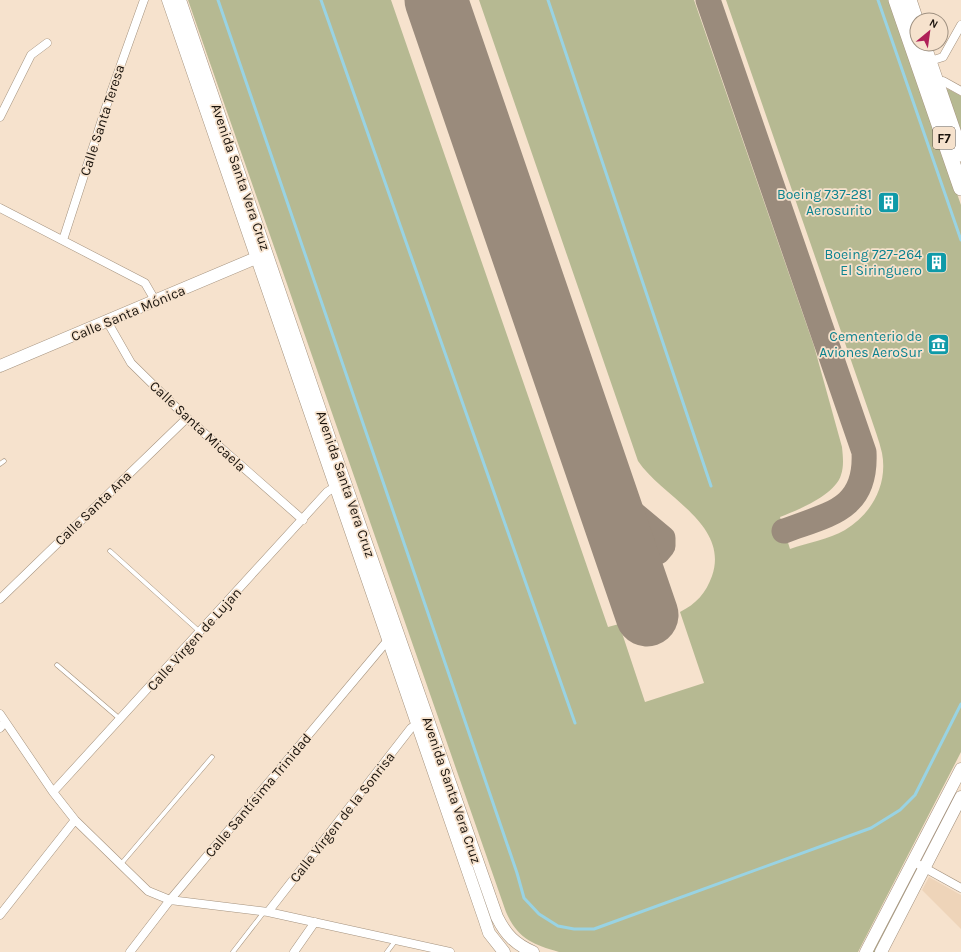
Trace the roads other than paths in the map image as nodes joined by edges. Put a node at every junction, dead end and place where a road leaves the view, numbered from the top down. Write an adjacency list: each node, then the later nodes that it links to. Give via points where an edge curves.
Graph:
1 (144, 0): 18 (street, Calle Santa Teresa)
2 (168, 0): 19 (main road, Avenida Santa Vera Cruz)
3 (180, 0): 51 (main road, Avenida Santa Vera Cruz, via 466,830 497,917)
4 (896, 0): 10 (highway, F7)
5 (909, 0): 6 (highway)
6 (913, 12)
7 (961, 25): 10 (street, via 943,57)
8 (47, 44): 13 (street, via 31,55)
9 (923, 52): 10 (highway, F7)
10 (924, 63): 11 (highway, F7)
11 (931, 85): 12 (street, via 943,81); 15 (highway, F7); 16 (highway, F7)
12 (961, 91)
13 (3, 105): 14 (street)
14 (0, 117)
15 (961, 154)
16 (961, 188)
17 (0, 208): 18 (street)
18 (63, 240): 20 (street, via 145,283)
19 (256, 258): 20 (main road, Calle Santa Mónica); 26 (main road, Avenida Santa Vera Cruz)
20 (156, 302): 21 (main road, Calle Santa Mónica)
21 (107, 321): 22 (main road, Calle Santa Mónica); 23 (street, Calle Santa Micaela, via 132,363)
22 (0, 366)
23 (187, 418): 27 (street, Calle Santa Micaela); 29 (street, Calle Santa Ana)
24 (4, 461): 25 (lane)
25 (0, 464)
26 (335, 487): 27 (street, Calle Virgen de Lujan, via 326,492); 31 (main road, Avenida Santa Vera Cruz)
27 (303, 520): 30 (street, Calle Virgen de Lujan)
28 (110, 551): 30 (lane)
29 (0, 599)
30 (200, 632): 34 (street, Calle Virgen de Lujan)
31 (388, 640): 35 (main road, Avenida Santa Vera Cruz); 46 (street, Calle Santísima Trinidad)
32 (56, 665): 34 (lane)
33 (0, 714): 36 (street)
34 (120, 720): 39 (street, Calle Virgen de Lujan)
35 (417, 724): 47 (street, Calle Virgen de la Sonrisa, via 411,728); 58 (main road, Avenida Santa Vera Cruz, via 489,933)
36 (2, 725): 39 (street)
37 (212, 757): 43 (lane)
38 (961, 769): 42 (main road)
39 (53, 792): 41 (street)
40 (961, 798): 44 (main road)
41 (76, 820): 43 (street); 48 (street)
42 (914, 862): 44 (street); 60 (main road)
43 (121, 865): 46 (street, via 148,891)
44 (926, 868): 45 (street); 61 (main road)
45 (961, 888)
46 (170, 900): 47 (street); 53 (street, Calle Santísima Trinidad)
47 (266, 912): 49 (street); 54 (lane)
48 (0, 916)
49 (315, 922): 50 (street); 55 (street)
50 (396, 940): 52 (street); 56 (lane)
51 (514, 941): 58 (street); 59 (main road, Avenida Santa Vera Cruz)
52 (433, 950): 57 (street)
53 (130, 952)
54 (233, 952)
55 (294, 952)
56 (387, 952)
57 (450, 952)
58 (505, 952)
59 (533, 952)
60 (866, 952)
61 (881, 952)

